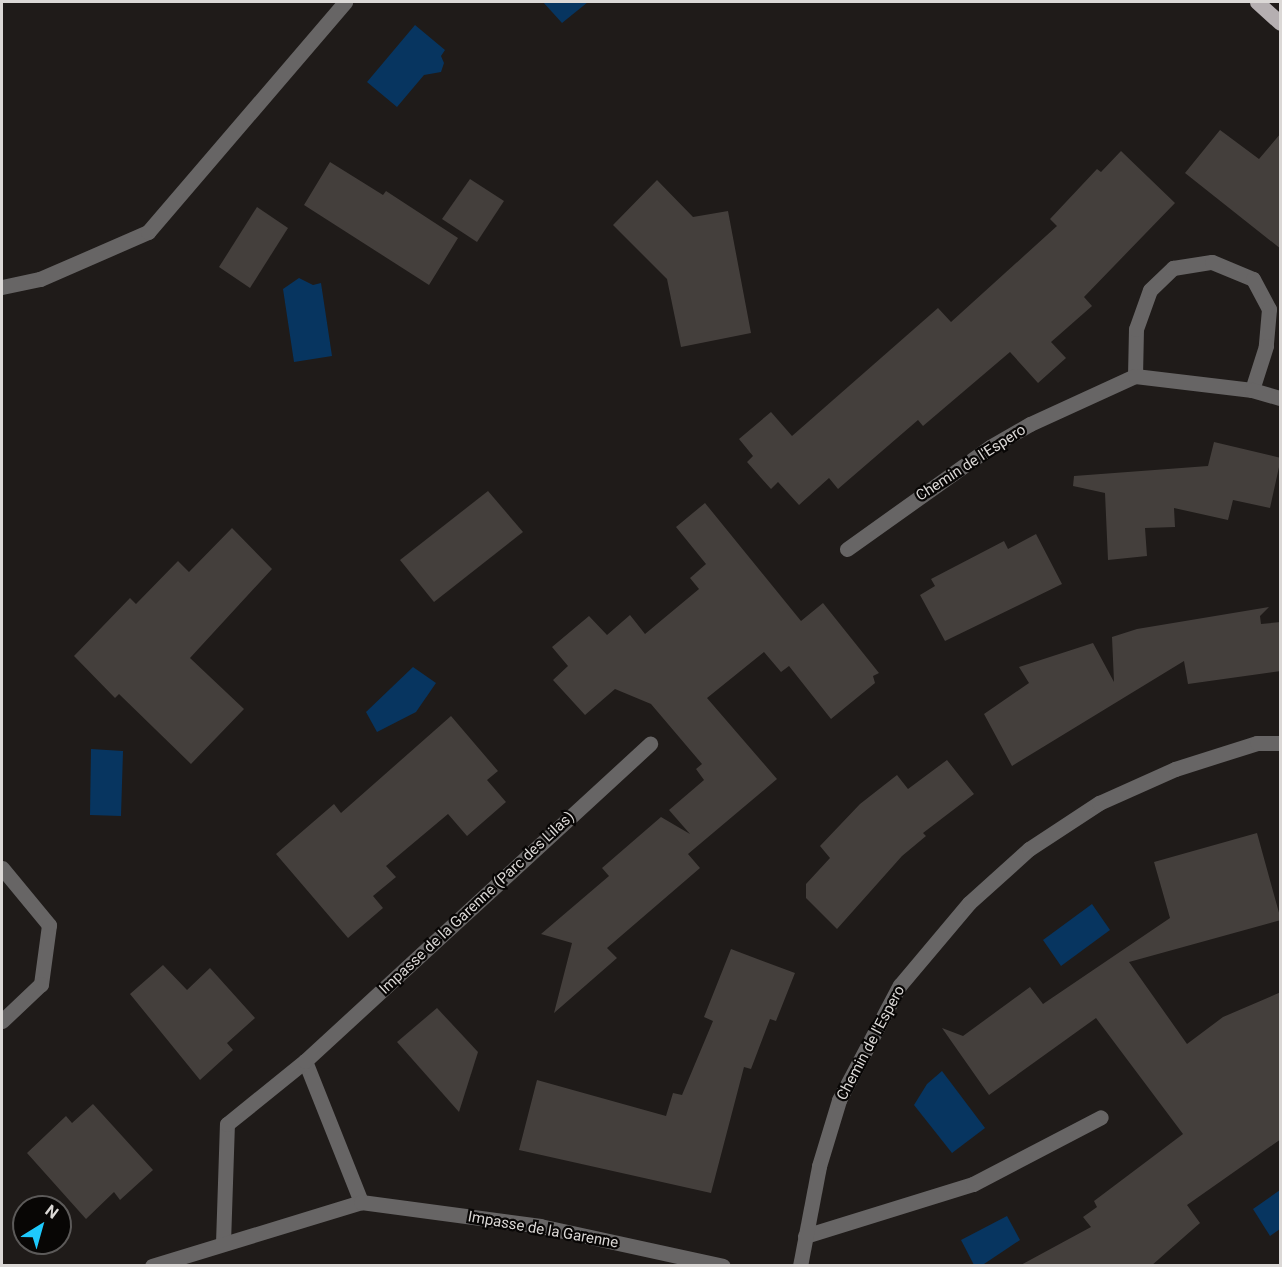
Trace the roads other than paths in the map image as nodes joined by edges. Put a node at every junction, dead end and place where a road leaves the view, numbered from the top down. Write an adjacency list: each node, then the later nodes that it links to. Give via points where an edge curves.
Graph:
1 (345, 2): 4 (street, via 148,232 40,279)
2 (1257, 2): 3 (main road)
3 (1281, 23)
4 (2, 287)
5 (1135, 376): 6 (street); 6 (street, via 1136,329 1150,290 1173,268 1212,262 1253,279 1269,309 1266,346); 8 (street, Chemin de l'Espero, via 1030,424 990,447)
6 (1252, 390): 7 (street)
7 (1281, 398)
8 (847, 549)
9 (1281, 743): 16 (street, Chemin de l'Espero, via 1257,743 1175,769 1100,803 1029,849 969,903 900,985 839,1100)
10 (650, 744): 13 (street, Impasse de la Garenne (Parc des Lilas))
11 (2, 868): 12 (street, via 48,925 41,984)
12 (2, 1021)
13 (305, 1061): 15 (street); 17 (street, via 227,1124)
14 (1101, 1117): 16 (street, via 973,1184)
15 (362, 1202): 17 (street, Impasse de la Garenne); 19 (street, Impasse de la Garenne, via 540,1226)
16 (805, 1236): 20 (street, Chemin de l'Espero)
17 (223, 1243): 18 (street, Impasse de la Garenne)
18 (152, 1266)
19 (723, 1266)
20 (800, 1266)

